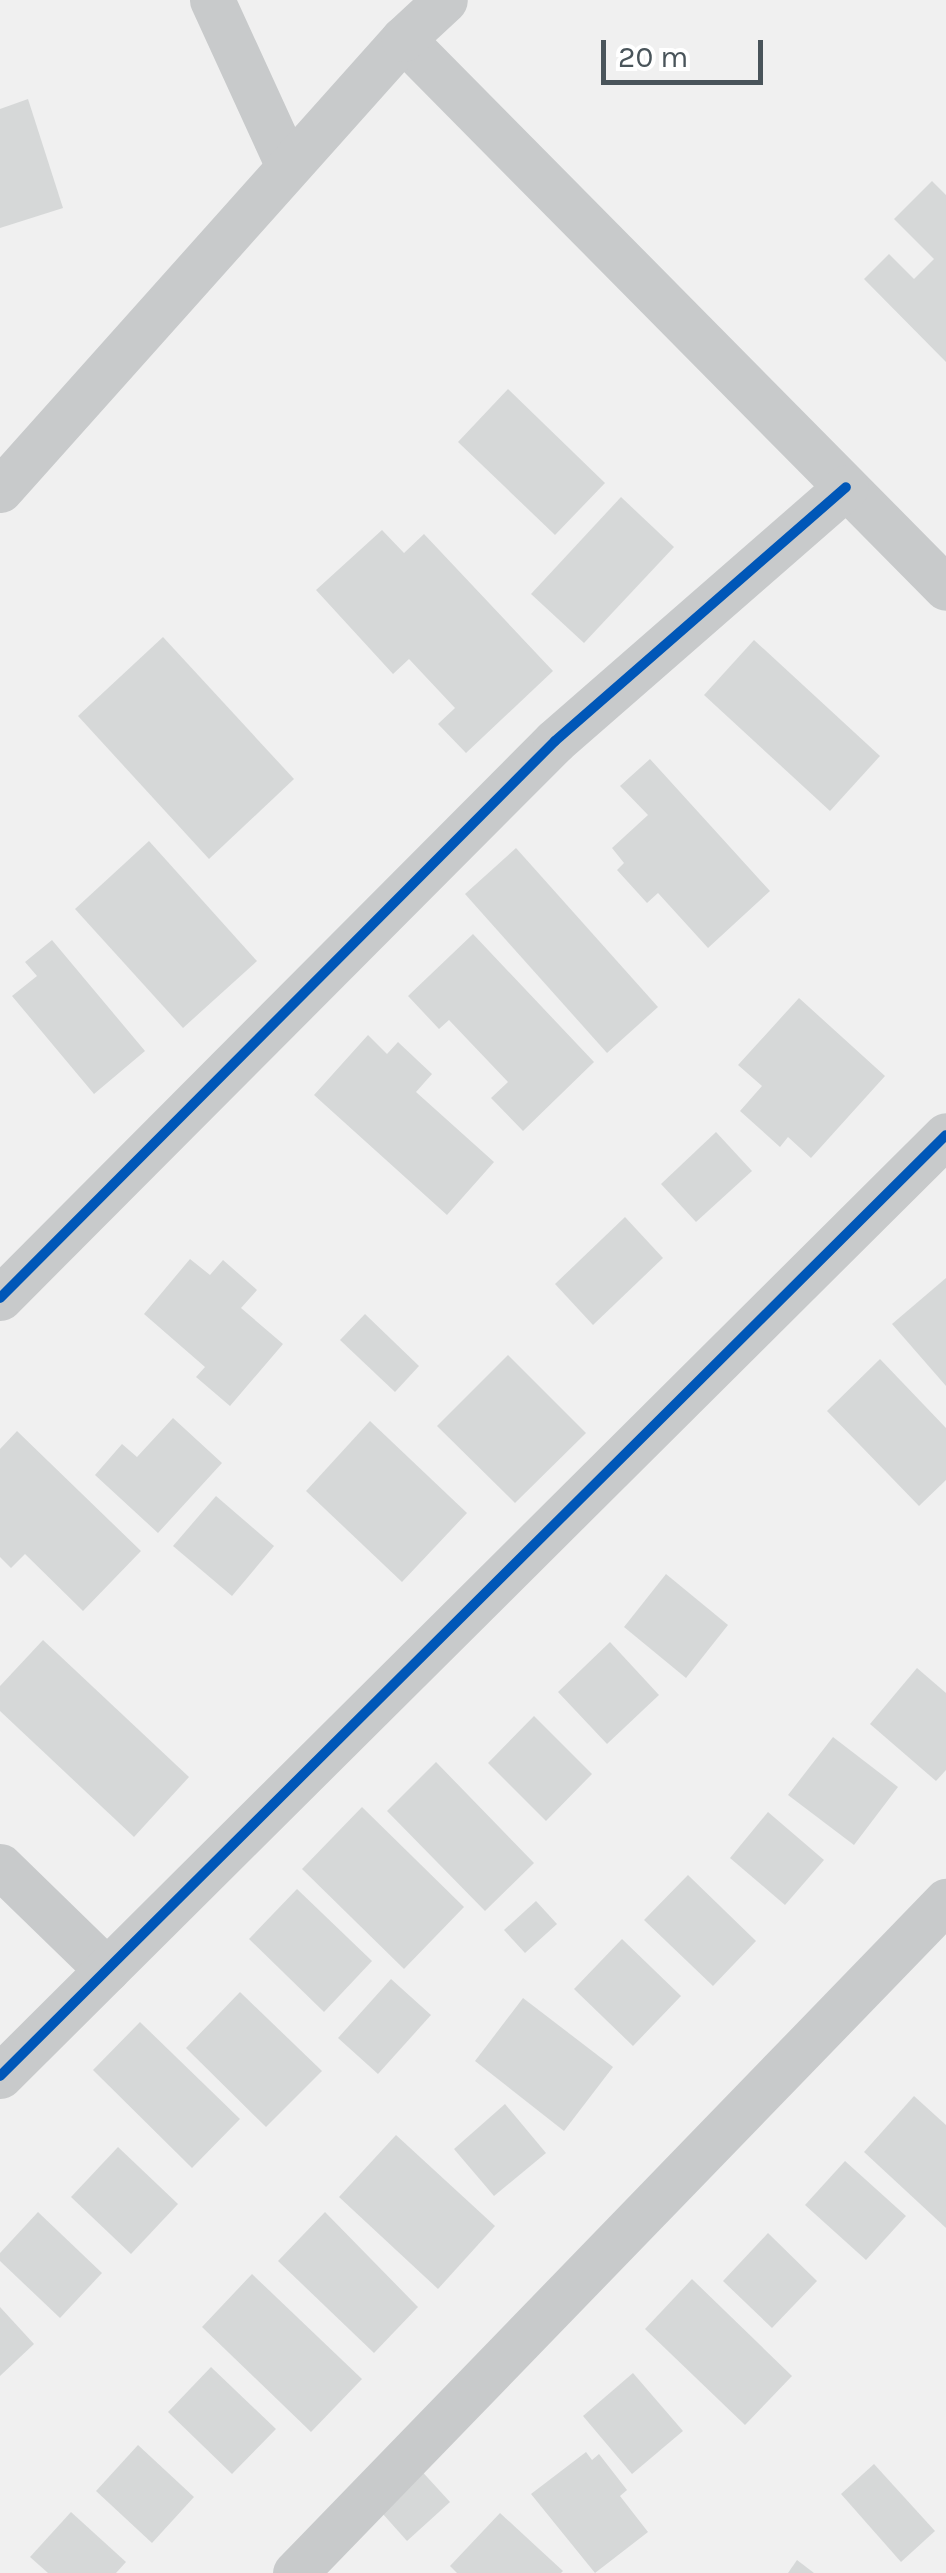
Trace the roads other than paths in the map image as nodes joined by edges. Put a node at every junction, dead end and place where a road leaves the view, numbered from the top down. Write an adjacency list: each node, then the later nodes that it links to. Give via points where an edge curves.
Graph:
1 (212, 0): 4 (street)
2 (445, 0): 3 (street)
3 (403, 39): 4 (street); 5 (street)
4 (288, 166): 6 (street)
5 (846, 487): 7 (street); 9 (street, via 556,740)
6 (0, 490)
7 (946, 588)
8 (946, 1135): 12 (street)
9 (0, 1298)
10 (0, 1866): 12 (street)
11 (946, 1900): 14 (street)
12 (107, 1970): 13 (street)
13 (0, 2076)
14 (295, 2573)

